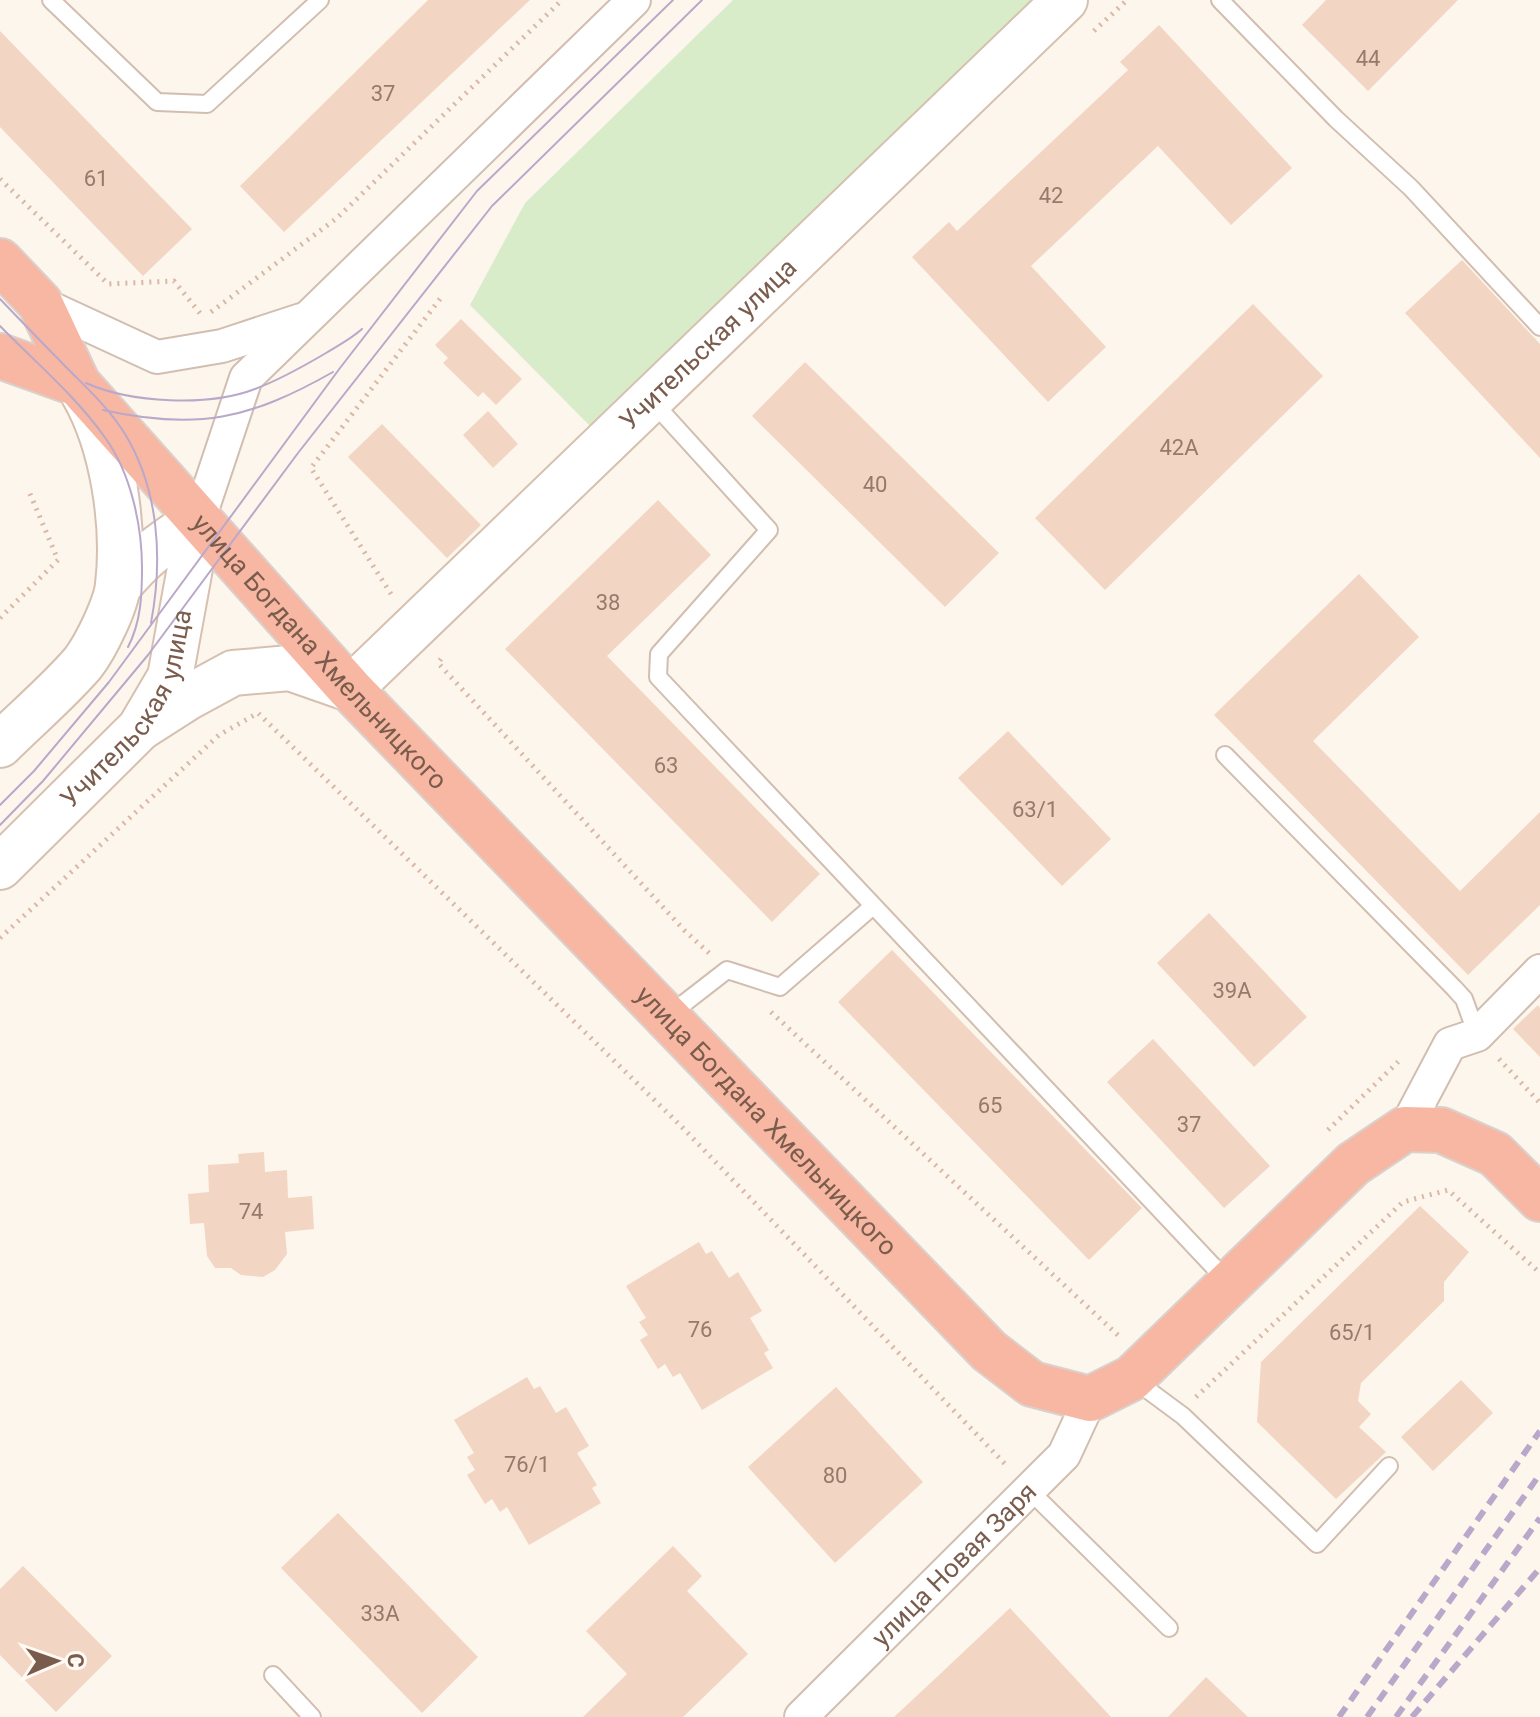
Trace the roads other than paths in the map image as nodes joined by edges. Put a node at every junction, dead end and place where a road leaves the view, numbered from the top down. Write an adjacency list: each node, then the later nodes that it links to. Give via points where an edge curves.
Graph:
1 (51, 0): 2 (lane, via 157,102 207,104)
2 (320, 0)
3 (634, 0): 8 (street, Учительская улица)
4 (1065, 0): 12 (main road, Учительская улица)
5 (1220, 0): 9 (lane, via 1411,188)
6 (0, 261): 7 (highway, улица Богдана Хмельницкого)
7 (40, 303): 8 (street, via 157,357 222,346); 11 (highway, улица Богдана Хмельницкого)
8 (311, 316): 13 (street, Учительская улица, via 246,378)
9 (1540, 327)
10 (0, 356): 11 (highway, улица Богдана Хмельницкого)
11 (78, 384): 13 (highway, улица Богдана Хмельницкого); 14 (main road, via 98,420 109,466 119,527)
12 (651, 400): 15 (main road, Учительская улица, via 433,648); 20 (lane, via 769,530 659,654 658,677)
13 (199, 519): 14 (main road, via 150,551); 15 (highway, улица Богдана Хмельницкого); 16 (main road, Учительская улица, via 170,677)
14 (118, 587): 17 (main road, Учительская улица, via 85,661)
15 (350, 689): 16 (main road, via 290,668 233,673); 22 (highway, улица Богдана Хмельницкого)
16 (140, 728): 19 (main road, Учительская улица)
17 (0, 745)
18 (1225, 755): 23 (lane, via 1464,999)
19 (0, 867)
20 (873, 906): 22 (lane, via 780,987 727,970); 26 (lane)
21 (1540, 971): 23 (street)
22 (668, 1016): 28 (highway, улица Богдана Хмельницкого, via 989,1351 1032,1384)
23 (1477, 1035): 24 (street, via 1450,1044)
24 (1405, 1129): 25 (highway, via 1441,1130 1495,1154); 26 (highway, via 1353,1164)
25 (1540, 1199)
26 (1230, 1285): 27 (highway)
27 (1140, 1369): 28 (highway); 29 (lane, via 1317,1544)
28 (1090, 1399): 30 (street, улица Новая Заря, via 1064,1455)
29 (1389, 1466)
30 (1029, 1490): 31 (lane); 34 (street, улица Новая Заря)
31 (1169, 1628)
32 (273, 1675): 33 (lane)
33 (312, 1717)
34 (801, 1717)

